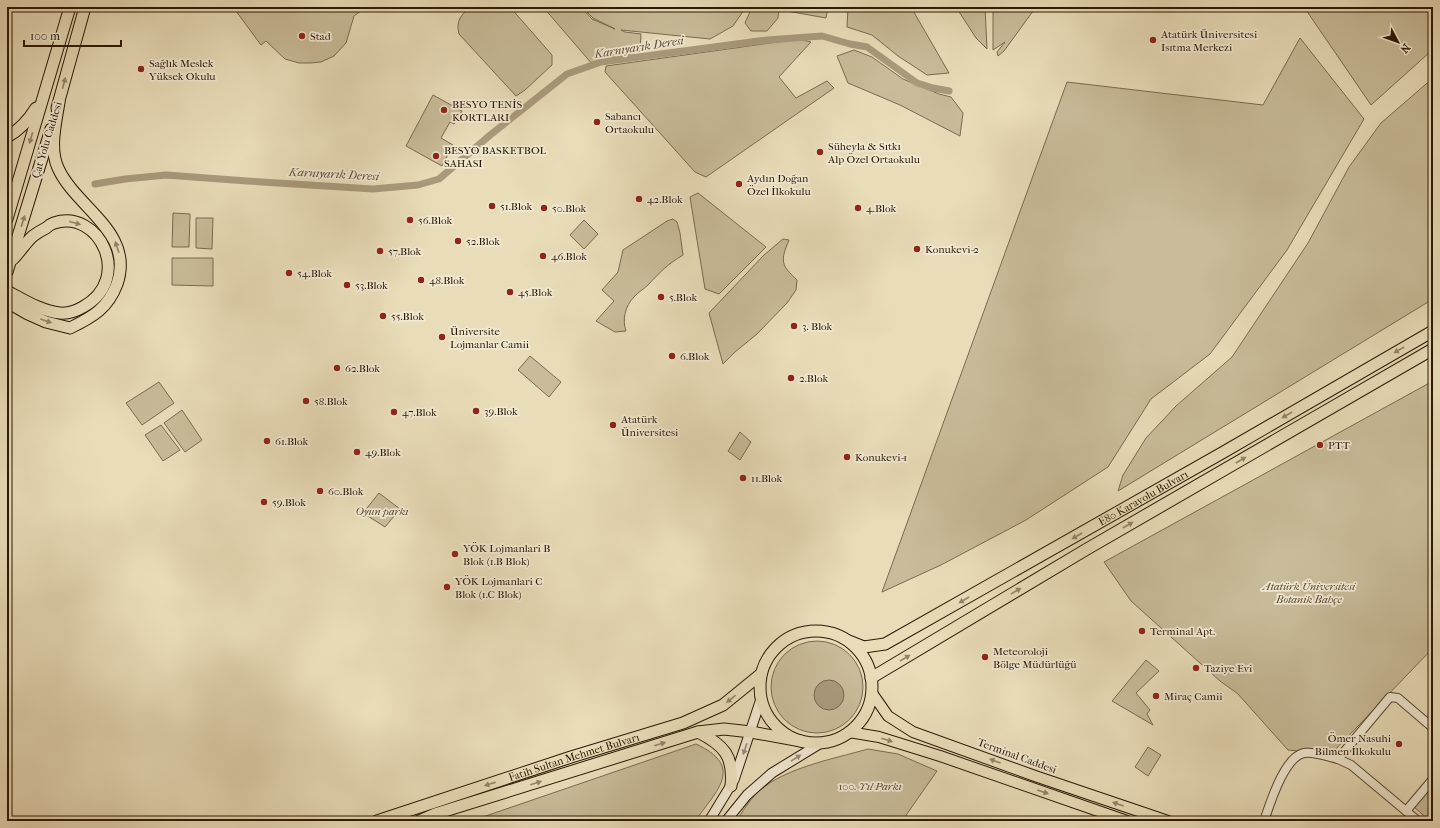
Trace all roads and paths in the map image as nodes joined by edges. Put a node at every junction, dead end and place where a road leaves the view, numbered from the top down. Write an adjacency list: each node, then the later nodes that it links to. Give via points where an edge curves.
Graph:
1 (70, 7): 3 (highway, Çat Yolu Caddesi)
2 (85, 7): 4 (highway, Çat Yolu Caddesi, one-way to 2)
3 (44, 96): 5 (highway, via 30,119 17,132); 7 (highway, Çat Yolu Caddesi, one-way to 7)
4 (59, 102): 9 (highway, Çat Yolu Caddesi, one-way to 4); 10 (highway, one-way to 4, via 28,314 70,328 86,321 104,307 113,294 121,270 117,245 95,214 67,183 58,167 53,150)
5 (7, 137)
6 (7, 191): 7 (highway)
7 (11, 206): 8 (highway, Çat Yolu Caddesi)
8 (7, 219)
9 (9, 267): 10 (highway, one-way to 10, via 33,236 54,223 70,221 84,226 96,236 105,248 109,265 106,285 92,302 73,313 52,312)
10 (10, 298)
11 (1433, 331): 13 (highway, E80 Karayolu Bulvarı, one-way to 13, via 885,644 864,647)
12 (1433, 349): 15 (highway, E80 Karayolu Bulvarı, one-way to 12, via 1087,549)
13 (849, 641): 14 (highway, via 836,634 822,631 808,631 792,636 778,646); 15 (highway, via 860,651)
14 (761, 674): 17 (highway); 28 (highway, Fatih Sultan Mehmet Bulvarı, one-way to 28, via 723,706 683,723)
15 (872, 678): 16 (highway)
16 (872, 694): 21 (highway, via 860,722); 33 (main road, Terminal Caddesi, one-way to 16, via 913,732 888,716)
17 (761, 698): 20 (main road); 22 (highway, via 766,713 775,725 787,735)
18 (1433, 728): 24 (street, via 1398,698 1392,697)
19 (698, 732): 20 (highway, Fatih Sultan Mehmet Bulvarı, via 724,729); 26 (highway, via 712,739 728,757 732,766); 29 (highway, Fatih Sultan Mehmet Bulvarı, one-way to 19)
20 (751, 732): 22 (highway, Fatih Sultan Mehmet Bulvarı); 26 (main road, one-way to 26)
21 (849, 732): 23 (highway, via 836,740); 32 (main road, one-way to 32, via 940,756)
22 (801, 741): 23 (highway)
23 (821, 743): 31 (main road, one-way to 23, via 747,795 772,773)
24 (1338, 759): 27 (street, via 1351,765); 34 (street, via 1304,753 1296,757 1284,771)
25 (1433, 779): 27 (street)
26 (731, 786): 30 (main road)
27 (1406, 811): 35 (street)
28 (377, 821)
29 (419, 821)
30 (709, 821)
31 (726, 821)
32 (1127, 821)
33 (1168, 821)
34 (1264, 821)
35 (1418, 821)

